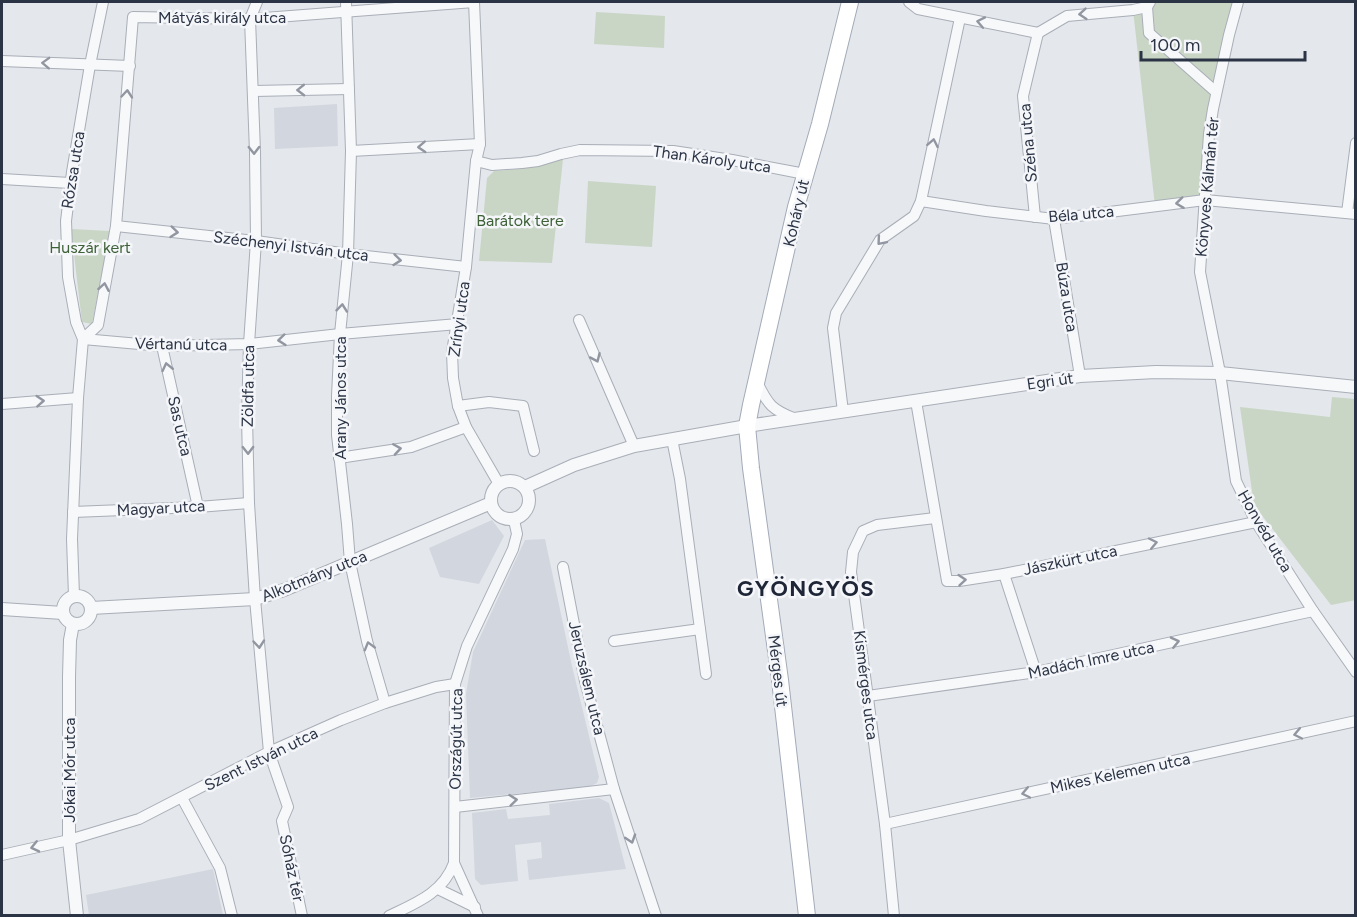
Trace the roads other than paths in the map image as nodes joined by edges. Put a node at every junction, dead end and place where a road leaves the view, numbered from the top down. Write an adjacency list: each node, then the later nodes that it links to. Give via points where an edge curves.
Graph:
1 (103, 2): 13 (street, Rózsa utca)
2 (257, 2): 10 (street)
3 (474, 2): 8 (street, Mátyás király utca); 19 (street, Zrínyi utca)
4 (850, 2): 23 (main road, Koháry út)
5 (909, 2): 9 (street, via 918,9)
6 (1238, 2): 17 (street, Könyves Kálmán tér)
7 (1149, 4): 11 (street, one-way to 11, via 1133,10 1067,16); 17 (street, via 1149,33)
8 (346, 7): 10 (street, Mátyás király utca); 15 (street, Arany János utca)
9 (960, 18): 11 (street, one-way to 9); 27 (street, one-way to 9)
10 (250, 19): 14 (street, Mátyás király utca, via 133,17); 16 (street, Zöldfa utca)
11 (1038, 33): 29 (street, Széna utca, via 1023,96)
12 (2, 62): 13 (street, one-way to 12)
13 (90, 64): 14 (street); 25 (street, Rózsa utca)
14 (130, 66): 31 (street, one-way to 14)
15 (349, 89): 16 (street, one-way to 16); 20 (street, Arany János utca)
16 (252, 92): 32 (street, Zöldfa utca, one-way to 32)
17 (1216, 92): 26 (street, Könyves Kálmán tér)
18 (1356, 143): 21 (street)
19 (480, 144): 20 (street, one-way to 20); 22 (street, Zrínyi utca)
20 (351, 151): 33 (street, Arany János utca)
21 (1354, 157): 28 (street)
22 (476, 161): 23 (street, Than Károly utca, via 505,165 580,150 673,151); 34 (street, Zrínyi utca)
23 (805, 174): 43 (main road, Koháry út)
24 (2, 179): 25 (street)
25 (70, 183): 38 (street, Rózsa utca, via 66,220 68,277)
26 (1205, 200): 28 (street, Béla utca); 30 (street, Béla utca, one-way to 30); 41 (street, Könyves Kálmán tér, via 1200,272)
27 (921, 201): 29 (street, Béla utca); 49 (street, one-way to 49, via 914,216 880,240 836,313 833,328)
28 (1351, 214)
29 (1035, 217): 30 (street, Béla utca)
30 (1054, 219): 42 (street, Búza utca)
31 (116, 226): 32 (street, Széchenyi István utca, one-way to 32); 38 (street, one-way to 31, via 98,325)
32 (256, 241): 33 (street, Széchenyi István utca); 39 (street, Zöldfa utca)
33 (348, 254): 34 (street, Széchenyi István utca, one-way to 34); 37 (street, Arany János utca, one-way to 33)
34 (466, 267): 36 (street, Zrínyi utca)
35 (579, 320): 54 (street, one-way to 54)
36 (458, 324): 37 (street, Vértanú utca); 48 (street, Zrínyi utca, via 452,352)
37 (340, 334): 39 (street, Vértanú utca, one-way to 39); 56 (street, Arany János utca)
38 (83, 339): 40 (street, Vértanú utca); 45 (street)
39 (249, 344): 40 (street, Vértanú utca); 59 (street, Zöldfa utca, one-way to 59)
40 (162, 346): 61 (street, Sas utca, one-way to 40)
41 (1220, 373): 42 (street, Egri út); 44 (street, Egri út); 65 (street, Honvéd utca, via 1236,481)
42 (1080, 376): 46 (street, Egri út)
43 (756, 381): 50 (street, via 771,407); 51 (main road, Koháry út)
44 (1356, 387)
45 (78, 398): 47 (street, one-way to 45); 62 (street)
46 (916, 401): 49 (street, Egri út); 63 (street)
47 (2, 404)
48 (458, 406): 52 (street, Zrínyi utca); 55 (street, via 489,402 523,406)
49 (843, 412): 50 (street, Egri út)
50 (796, 419): 51 (street, Egri út)
51 (747, 426): 53 (street); 101 (main road, Mérges út)
52 (466, 427): 56 (street, one-way to 52, via 411,447); 57 (street, Zrínyi utca)
53 (672, 439): 54 (street); 76 (street)
54 (634, 446): 58 (street, via 574,465)
55 (534, 451)
56 (339, 458): 66 (street, Arany János utca)
57 (499, 484): 58 (street, via 517,482); 60 (street)
58 (525, 487): 64 (street, via 530,496 529,506 524,515)
59 (249, 503): 61 (street, Magyar utca); 70 (street, Zöldfa utca)
60 (490, 503): 64 (street, via 503,519); 66 (street, Alkotmány utca)
61 (198, 507): 62 (street, Magyar utca)
62 (73, 512): 69 (street)
63 (935, 518): 68 (street, Jászkürt utca, one-way to 68, via 947,581); 82 (street, Kismérges utca, via 877,525 863,531 853,552 852,572)
64 (514, 520): 81 (street, Országút utca, via 517,534 513,549 467,646)
65 (1256, 522): 68 (street, Jászkürt utca, one-way to 65); 73 (street, Honvéd utca)
66 (350, 562): 70 (street, Alkotmány utca); 83 (street, Arany János utca, one-way to 66)
67 (563, 567): 86 (street, Jeruzsálem utca, via 585,681)
68 (1004, 574): 78 (street)
69 (74, 596): 71 (street, via 85,599); 74 (street, via 66,602)
70 (255, 599): 71 (street, Alkotmány utca); 85 (street, Zöldfa utca, one-way to 85)
71 (91, 608): 75 (street, via 85,622)
72 (2, 609): 74 (street)
73 (1313, 611): 78 (street, Madách Imre utca, one-way to 73); 79 (street, Honvéd utca)
74 (63, 613): 75 (street)
75 (73, 624): 90 (street, Jókai Mór utca, via 69,677)
76 (700, 630): 77 (street); 80 (street)
77 (614, 641)
78 (1036, 672): 82 (street, Madách Imre utca)
79 (1356, 672)
80 (706, 674)
81 (455, 684): 83 (street, Szent István utca); 88 (street, Országút utca)
82 (868, 696): 89 (street, Kismérges utca)
83 (385, 703): 85 (street, Szent István utca)
84 (1356, 721): 89 (street, Mikes Kelemen utca, one-way to 89)
85 (269, 752): 87 (street, Szent István utca); 98 (street, Sóház tér, via 288,807 282,821)
86 (614, 789): 88 (street, one-way to 86); 100 (street, Jeruzsálem utca, one-way to 100)
87 (182, 798): 90 (street, Szent István utca, via 139,819); 97 (street, via 220,868)
88 (455, 807): 92 (street, Országút utca)
89 (885, 824): 102 (street, Kismérges utca)
90 (69, 840): 91 (street, Szent István utca, one-way to 91); 96 (street, Jókai Mór utca)
91 (2, 855)
92 (454, 863): 93 (street, Országút utca); 94 (street, Országút utca)
93 (438, 890): 94 (street, Országút utca); 95 (street, Országút utca)
94 (477, 911)
95 (408, 912): 99 (street, Országút utca)
96 (77, 915)
97 (232, 915)
98 (302, 915)
99 (389, 915)
100 (656, 915)
101 (807, 915)
102 (894, 915)

